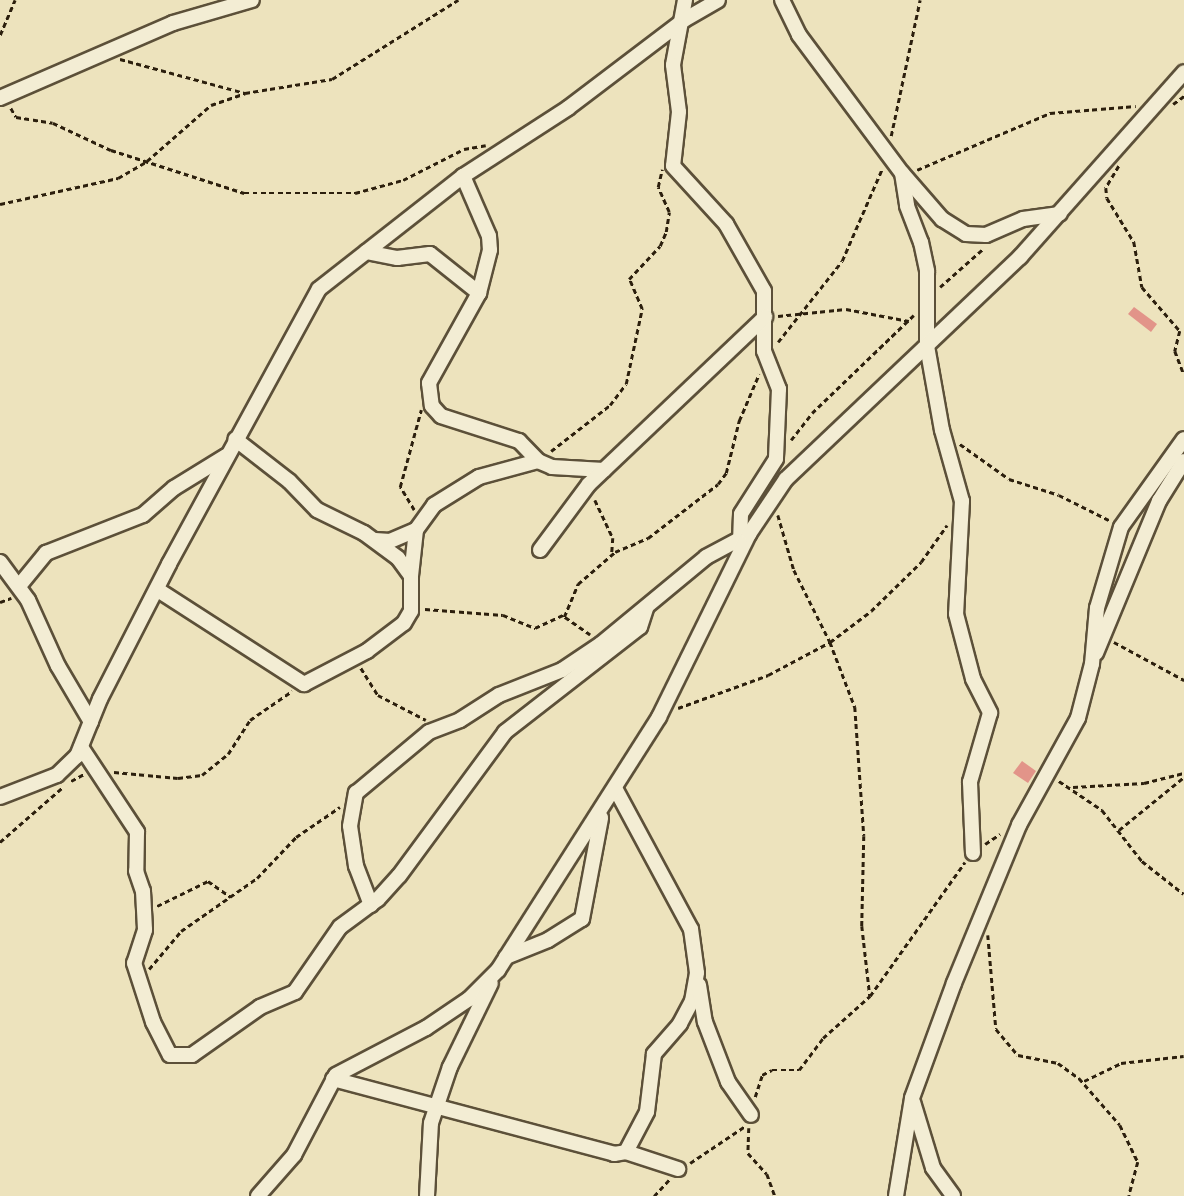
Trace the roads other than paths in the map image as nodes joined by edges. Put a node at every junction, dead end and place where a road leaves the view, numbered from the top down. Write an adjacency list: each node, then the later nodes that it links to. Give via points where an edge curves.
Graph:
1 (253, 0): 7 (street, via 173,23)
2 (685, 0): 5 (street)
3 (718, 0): 5 (street)
4 (782, 0): 8 (street, via 799,35)
5 (684, 20): 9 (street, via 580,100); 13 (street, via 673,65 679,112 676,171 726,224 764,291)
6 (1184, 72): 10 (street)
7 (3, 98)
8 (902, 173): 10 (street, via 942,219 966,234 986,235 1023,219); 14 (street, via 923,254)
9 (463, 176): 11 (street); 12 (street, via 489,236)
10 (1060, 214): 14 (street)
11 (366, 252): 12 (street, via 397,258 430,254); 15 (street, via 334,273 307,306)
12 (479, 293): 18 (street, via 429,383 428,394 440,415 519,441)
13 (765, 317): 20 (street); 22 (street, via 767,356 780,397 776,459 741,514)
14 (928, 346): 22 (street, via 815,448); 36 (street, via 942,430 962,501 956,614 966,658 990,713 970,782)
15 (235, 439): 17 (street); 23 (street, via 296,487 317,510)
16 (1184, 439): 30 (street, via 1121,527 1097,608)
17 (227, 455): 27 (street, via 143,514 46,553); 28 (street)
18 (538, 461): 20 (street, via 552,467); 21 (street, via 472,481 434,505)
19 (1184, 461): 30 (street, via 1159,501)
20 (604, 470): 24 (street)
21 (418, 526): 23 (street, via 390,541); 26 (street)
22 (744, 535): 29 (street, via 706,557); 33 (street, via 659,717)
23 (376, 540): 26 (street)
24 (540, 550)
25 (0, 562): 27 (street)
26 (411, 576): 28 (street, via 411,611 396,630 304,684)
27 (19, 586): 31 (street)
28 (158, 590): 31 (street)
29 (646, 608): 37 (street, via 640,627 505,732 455,795 433,834); 37 (street, via 562,670 499,695 420,739 352,800 356,866)
30 (1092, 664): 42 (street, via 1078,718 1019,825)
31 (91, 722): 32 (street)
32 (81, 747): 34 (street, via 57,775); 37 (street, via 137,832 144,936 134,959 165,1051 181,1058 192,1055 260,1007 291,995 340,927)
33 (615, 788): 35 (street); 40 (street, via 691,929)
34 (0, 797)
35 (604, 807): 38 (street); 38 (street, via 582,919 560,934)
36 (973, 853)
37 (371, 905)
38 (506, 957): 39 (street)
39 (498, 970): 41 (street, via 469,999 426,1028 345,1068); 43 (street, via 465,1032)
40 (697, 973): 44 (street, via 710,1034 728,1082); 45 (street, via 692,1001 680,1024 654,1054 647,1112)
41 (333, 1079): 43 (street); 47 (street, via 294,1156)
42 (912, 1098): 49 (street); 50 (street, via 933,1168)
43 (438, 1106): 45 (street, via 614,1154); 48 (street, via 428,1137)
44 (751, 1115)
45 (626, 1152): 46 (street)
46 (678, 1169)
47 (258, 1196)
48 (427, 1196)
49 (896, 1196)
50 (953, 1196)

